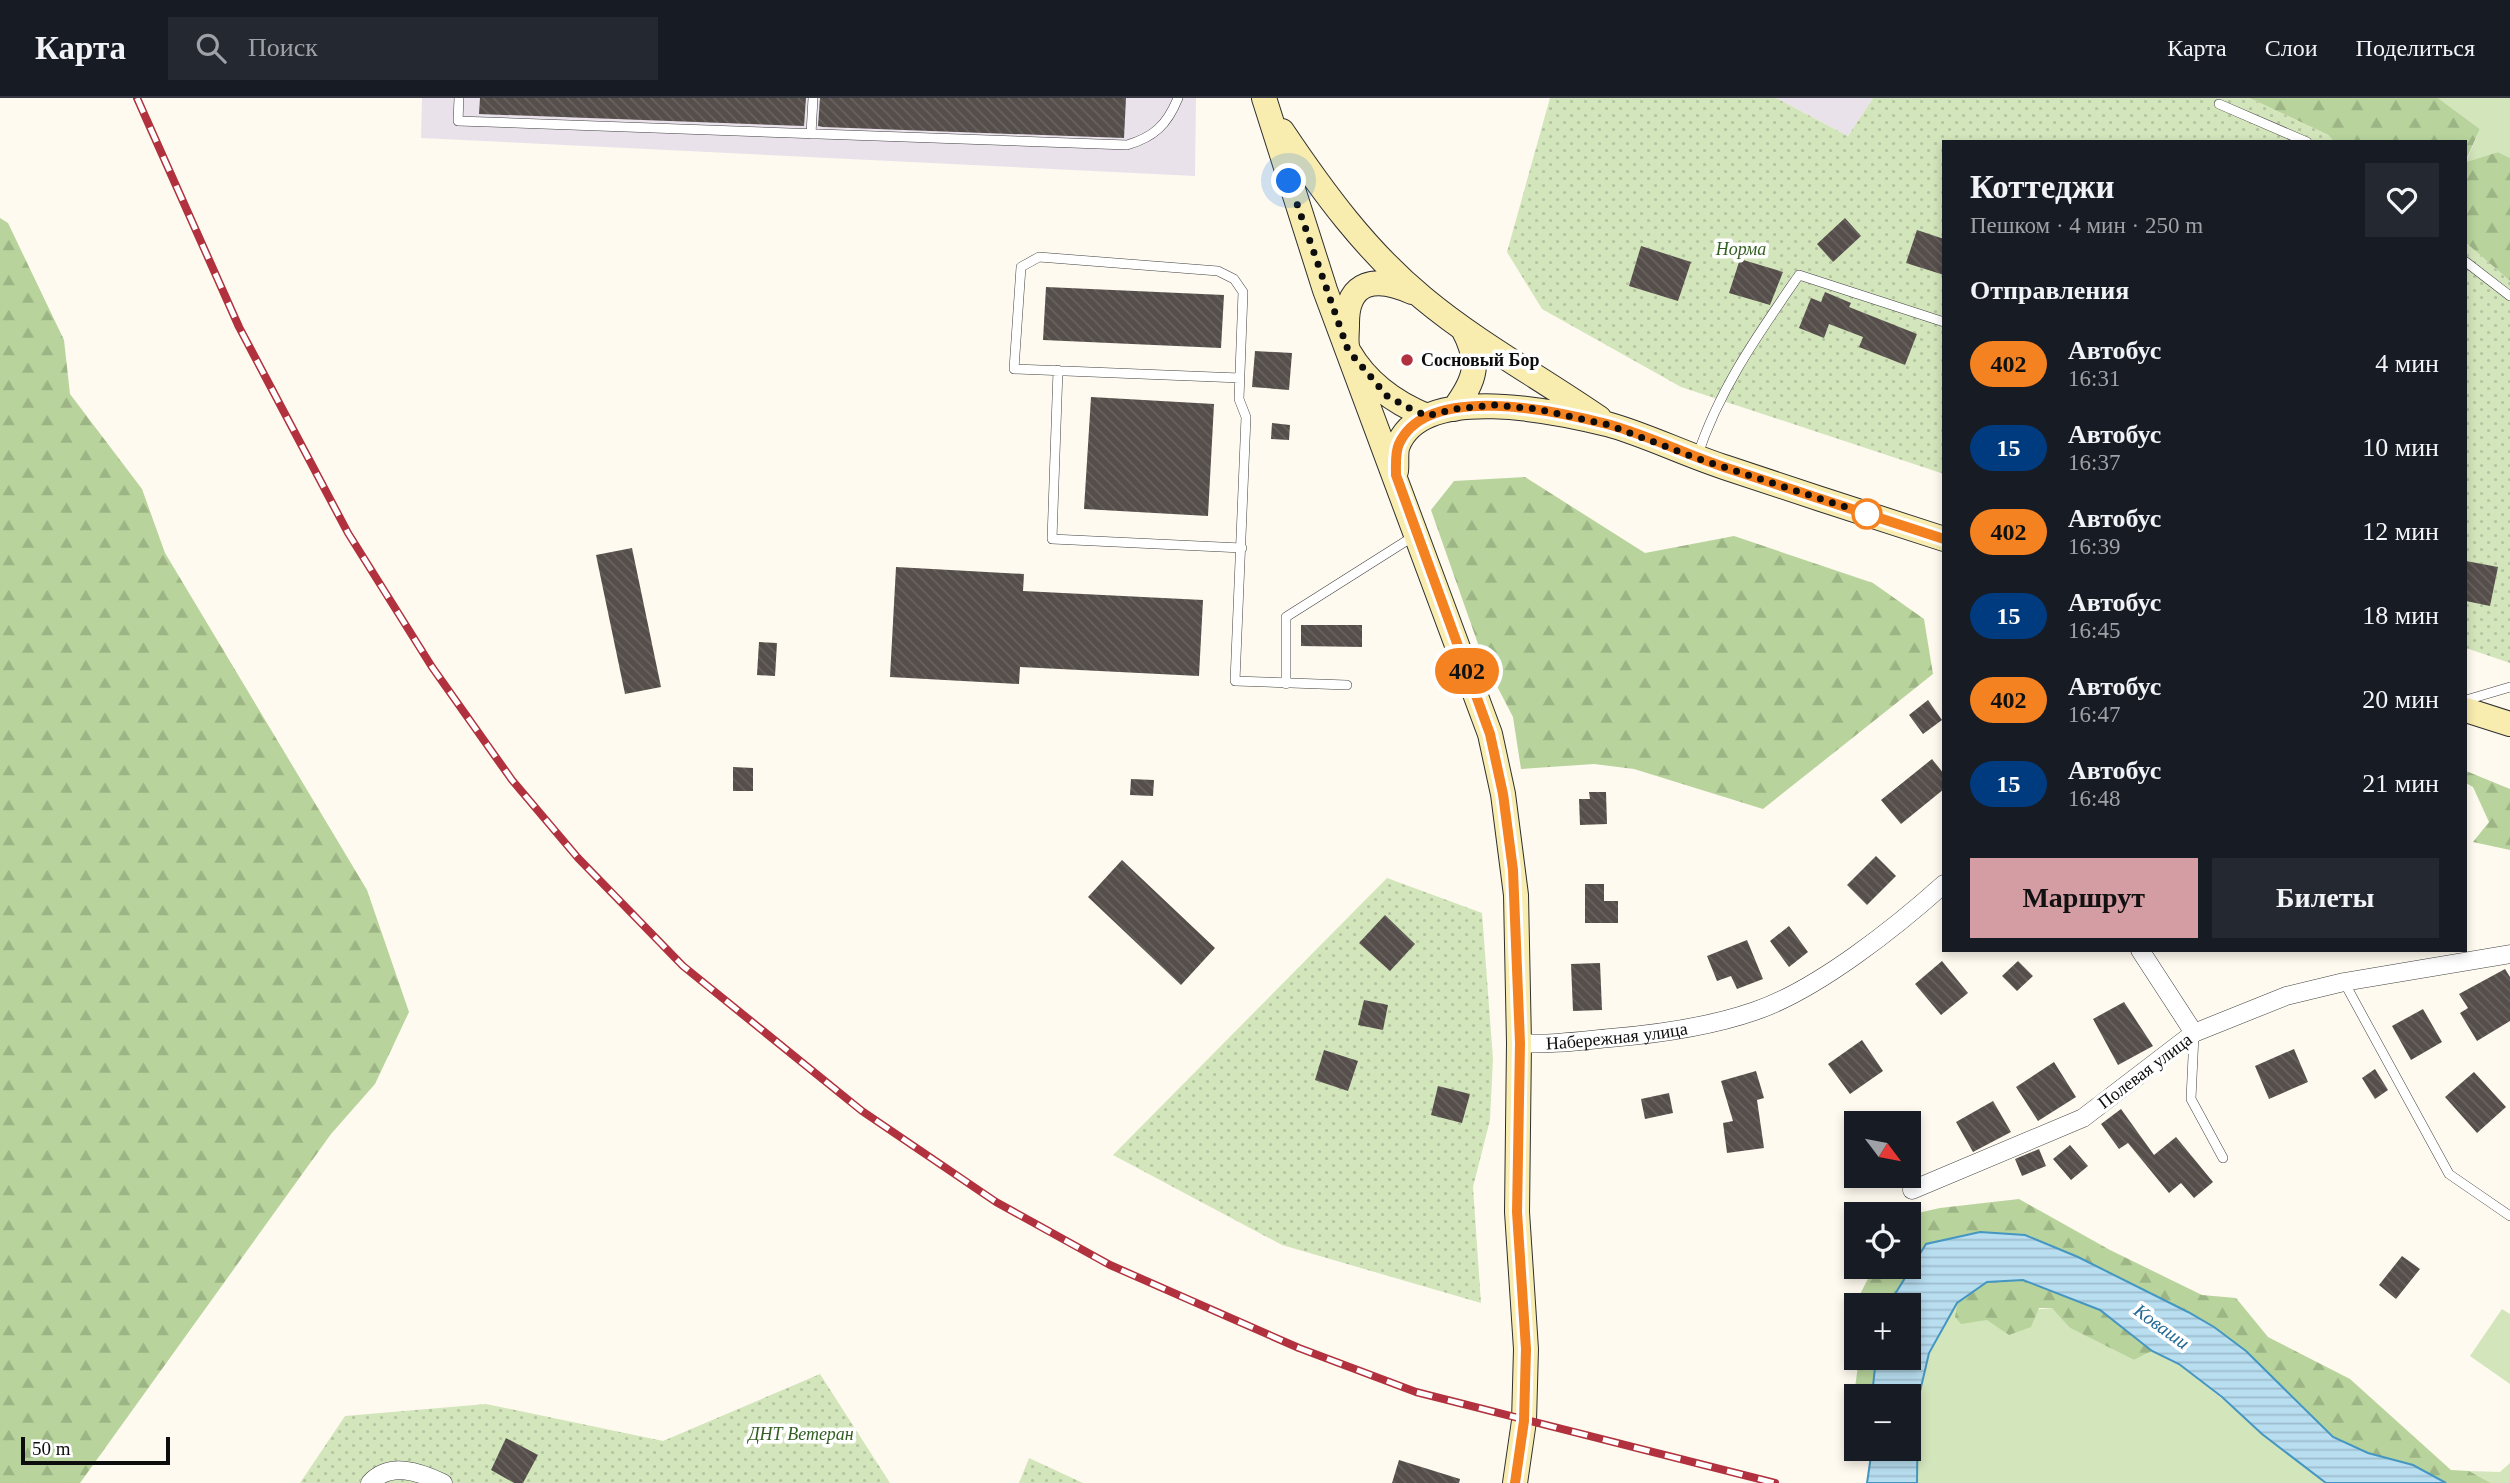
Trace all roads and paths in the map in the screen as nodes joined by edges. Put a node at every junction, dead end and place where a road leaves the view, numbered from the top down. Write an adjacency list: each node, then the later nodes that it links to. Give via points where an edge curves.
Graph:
1 (459, 98): 6 (lane, via 458,121)
2 (813, 98): 6 (lane)
3 (1178, 98): 6 (lane, via 1152,138 1127,145)
4 (1266, 104): 9 (main road, via 1320,188); 13 (main road)
5 (2219, 104): 7 (lane)
6 (811, 134)
7 (2302, 140)
8 (2467, 263): 10 (lane)
9 (1421, 296): 12 (main road); 13 (main road, via 1391,283 1365,285 1353,296 1347,312)
10 (2510, 296)
11 (1942, 321): 19 (lane, via 1799,275 1746,350)
12 (1462, 329): 16 (main road, via 1473,348 1475,365 1470,387); 18 (main road)
13 (1348, 350): 17 (main road, via 1387,396); 20 (main road)
14 (1058, 370): 15 (lane); 15 (lane, via 1014,369 1021,267 1039,257 1218,271 1234,279 1243,292); 23 (lane, via 1052,539)
15 (1240, 378): 23 (lane, via 1239,400 1246,417)
16 (1454, 409): 17 (main road); 18 (main road, via 1494,405 1537,409)
17 (1427, 416): 20 (main road, via 1408,429 1397,445)
18 (1609, 425): 19 (main road)
19 (1696, 458): 22 (main road)
20 (1396, 475): 21 (main road)
21 (1416, 534): 24 (lane, via 1286,617); 35 (main road, via 1490,734 1503,794 1516,895)
22 (1942, 538)
23 (1242, 548): 24 (lane, via 1235,681)
24 (1286, 684): 25 (lane)
25 (1347, 685)
26 (2510, 687): 27 (lane)
27 (2467, 700)
28 (2467, 710): 29 (main road)
29 (2510, 724)
30 (1942, 886): 35 (street, Набережная улица, via 1843,963 1758,1010 1647,1035)
31 (2141, 952): 34 (street)
32 (2510, 954): 33 (street, Полевая улица)
33 (2344, 982): 34 (street, Полевая улица, via 2286,996); 38 (lane, via 2449,1174)
34 (2194, 1033): 36 (lane, via 2190,1099); 37 (street, Полевая улица, via 2083,1118)
35 (1520, 1043): 41 (main road, Набережная улица, via 1517,1212 1526,1349)
36 (2223, 1158)
37 (1912, 1190)
38 (2510, 1216)
39 (433, 1481): 40 (street, via 402,1469)
40 (370, 1483)
41 (1516, 1483)

